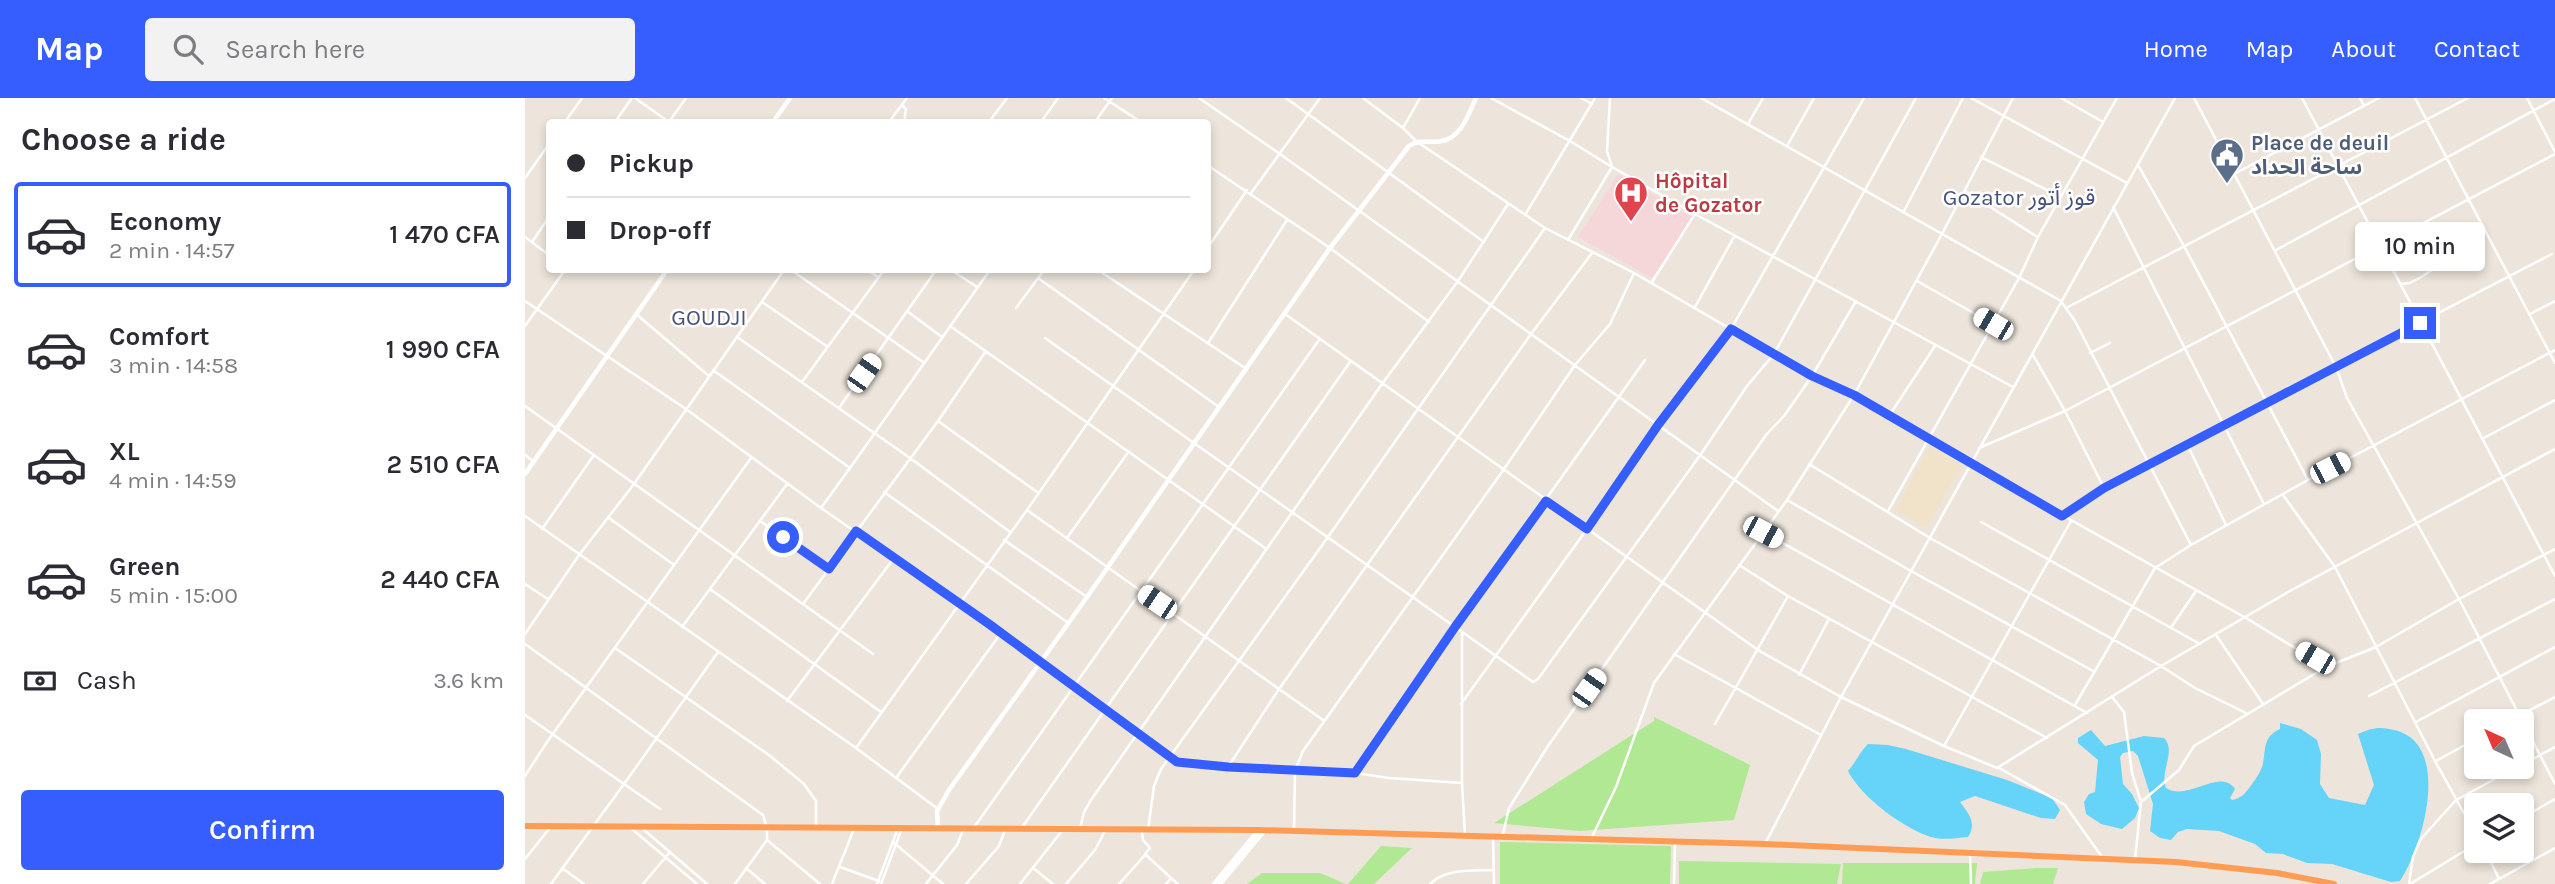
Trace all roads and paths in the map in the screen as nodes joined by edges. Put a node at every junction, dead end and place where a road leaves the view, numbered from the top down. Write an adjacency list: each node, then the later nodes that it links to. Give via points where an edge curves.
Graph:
1 (582, 98): 48 (street)
2 (633, 98): 49 (street); 50 (street)
3 (687, 98): 51 (street)
4 (790, 98): 52 (street)
5 (907, 98): 43 (street)
6 (1007, 98): 55 (street)
7 (1058, 98): 56 (street)
8 (1104, 98): 40 (street)
9 (1112, 98): 40 (street)
10 (1199, 98): 68 (street)
11 (1286, 98): 46 (street)
12 (1319, 98): 46 (street)
13 (1363, 98): 62 (street)
14 (1420, 98): 62 (street)
15 (1476, 98): 64 (street, via 1451,137)
16 (1490, 98): 65 (street)
17 (1581, 98): 41 (street)
18 (1595, 98): 41 (street)
19 (1610, 98): 76 (street, via 1607,151)
20 (1701, 98): 42 (street)
21 (1715, 98): 42 (street)
22 (1763, 98): 61 (street)
23 (1814, 98): 66 (street)
24 (1864, 98): 74 (street)
25 (1916, 98): 82 (street)
26 (1963, 98): 93 (street)
27 (1971, 98): 47 (street)
28 (2013, 98): 47 (street)
29 (2061, 98): 60 (street)
30 (2117, 98): 60 (street)
31 (2175, 98): 73 (street)
32 (2194, 98): 79 (street)
33 (2302, 98): 63 (street)
34 (2360, 98): 44 (street)
35 (2379, 98): 44 (street)
36 (2415, 98): 59 (street)
37 (2468, 98): 59 (street)
38 (2527, 98): 45 (street)
39 (2555, 99): 45 (street)
40 (1109, 102): 57 (street); 58 (street)
41 (1592, 104): 65 (street)
42 (1711, 104): 61 (street)
43 (902, 105): 53 (street); 54 (street)
44 (2364, 106): 63 (street)
45 (2534, 111): 69 (street); 71 (street)
46 (1308, 114): 68 (street); 78 (street)
47 (2004, 116): 70 (street); 72 (street)
48 (567, 119)
49 (617, 119)
50 (664, 119)
51 (671, 119)
52 (775, 119)
53 (891, 119)
54 (904, 119)
55 (991, 119)
56 (1043, 119)
57 (1097, 119)
58 (1136, 119)
59 (2426, 119): 71 (street); 75 (street)
60 (2103, 122): 72 (street)
61 (1748, 124): 66 (street)
62 (1403, 128): 64 (street)
63 (2319, 129): 75 (street); 79 (street)
64 (1416, 141): 78 (street); 88 (street)
65 (1570, 141): 76 (street); 95 (street)
66 (1787, 146): 74 (street)
67 (546, 148): 80 (street)
68 (1280, 153): 85 (street); 92 (street)
69 (2555, 153): 87 (street)
70 (1981, 157): 84 (street); 86 (street)
71 (2446, 158): 87 (street); 89 (street)
72 (2083, 159): 81 (street); 86 (street)
73 (2138, 165): 81 (street); 108 (street)
74 (1824, 166): 82 (street); 115 (street)
75 (2339, 166): 89 (street); 91 (street)
76 (1612, 167): 94 (street); 103 (street)
77 (1211, 168): 83 (street)
78 (1389, 174): 92 (street); 105 (street)
79 (2235, 174): 91 (street)
80 (525, 178)
81 (2127, 183): 90 (street)
82 (1865, 189): 93 (street); 132 (street)
83 (1247, 190): 85 (street); 106 (street)
84 (1965, 191): 99 (street); 102 (street)
85 (1251, 193): 96 (street)
86 (2060, 197): 102 (street)
87 (2468, 199): 107 (street); 134 (street)
88 (1509, 204): 95 (street); 105 (street)
89 (2360, 205): 107 (street); 110 (street)
90 (2113, 207): 116 (street); 143 (street)
91 (2254, 210): 108 (street); 110 (street)
92 (1360, 211): 109 (street); 135 (street)
93 (1904, 211): 99 (street)
94 (1695, 214): 100 (street); 137 (street)
95 (1525, 215): 98 (street)
96 (1287, 220): 109 (street); 171 (street)
97 (546, 221): 104 (street)
98 (1545, 228): 103 (street); 146 (street)
99 (1943, 232): 133 (street); 136 (street)
100 (1735, 235): 115 (street); 147 (street)
101 (525, 237): 104 (street)
102 (2038, 237): 133 (street)
103 (1568, 240): 112 (street)
104 (532, 242): 113 (street)
105 (1484, 242): 135 (street)
106 (1211, 243)
107 (2381, 245): 138 (street); 140 (street)
108 (2184, 246): 116 (street); 163 (street)
109 (1330, 248): 153 (street); 157 (street)
110 (2276, 250): 140 (street)
111 (2468, 252): 138 (street)
112 (1591, 253): 129 (street); 165 (street)
113 (546, 254)
114 (2552, 254): 134 (street)
115 (1774, 257): 132 (street); 164 (street)
116 (2144, 267): 148 (street); 175 (street)
117 (563, 273): 150 (street)
118 (665, 273): 154 (street)
119 (782, 273): 145 (street)
120 (795, 273): 152 (street)
121 (872, 273): 130 (street)
122 (881, 273): 130 (street)
123 (934, 273): 151 (street)
124 (956, 273): 139 (street)
125 (988, 273): 139 (street)
126 (1042, 273): 131 (street)
127 (1102, 273): 155 (street)
128 (1192, 273): 155 (street)
129 (1634, 273): 137 (street); 188 (street, via 1610,324)
130 (878, 277): 152 (street)
131 (1038, 278): 149 (street); 176 (street)
132 (1815, 278): 141 (street); 181 (street)
133 (2019, 278): 143 (street); 160 (street)
134 (2508, 278): 156 (street); 159 (street)
135 (1458, 281): 146 (street); 157 (street)
136 (1917, 281): 158 (street); 160 (street)
137 (1652, 283): 147 (street)
138 (2400, 284): 159 (street)
139 (977, 287): 162 (street)
140 (2296, 289): 163 (street); 190 (street)
141 (1856, 300): 158 (street); 194 (street)
142 (525, 301): 150 (street)
143 (2061, 301): 148 (street); 182 (street)
144 (2555, 301): 156 (street)
145 (762, 302): 166 (street); 174 (street)
146 (1492, 305): 165 (street); 209 (street)
147 (1695, 307): 164 (street)
148 (2068, 307): 179 (street)
149 (1016, 308)
150 (537, 309): 161 (street); 183 (street)
151 (907, 311): 167 (street); 168 (street)
152 (853, 313): 168 (street); 174 (street)
153 (1284, 313): 170 (street); 191 (street)
154 (636, 314): 183 (street); 193 (street)
155 (1164, 315): 171 (street); 176 (street)
156 (2529, 315): 180 (street)
157 (1429, 322): 196 (street)
158 (1894, 323): 173 (street); 200 (street)
159 (2420, 323): 190 (street); 202 (street)
160 (1993, 324): 189 (street)
161 (525, 326)
162 (950, 326): 167 (street); 178 (street)
163 (2227, 326): 175 (street); 204 (street)
164 (1731, 329): 181 (street); 214 (street)
165 (1531, 334): 188 (street); 218 (street)
166 (737, 337): 192 (street); 195 (street)
167 (942, 337): 186 (street)
168 (888, 338): 186 (street); 207 (street)
169 (1045, 338): 197 (street)
170 (1320, 340): 185 (street); 236 (street)
171 (1208, 343): 191 (street)
172 (2110, 343): 179 (street)
173 (1935, 345): 189 (street); 211 (street)
174 (828, 347): 195 (street)
175 (2185, 348): 199 (street); 215 (street)
176 (1140, 349): 197 (street); 206 (street)
177 (2555, 350): 180 (street)
178 (986, 351): 212 (street); 213 (street)
179 (2090, 353): 199 (street)
180 (2550, 353): 187 (street); 202 (street)
181 (1774, 354): 194 (street); 227 (street)
182 (2032, 354): 198 (street); 210 (street)
183 (607, 358): 208 (street); 216 (street)
184 (1645, 360): 201 (street)
185 (1350, 362): 196 (street); 246 (street)
186 (924, 363): 217 (street)
187 (2555, 363)
188 (1574, 365): 201 (street); 238 (street)
189 (1971, 365): 198 (street); 220 (street)
190 (2336, 367): 204 (street); 223 (street, via 2347,398)
191 (1245, 369): 206 (street)
192 (713, 370): 193 (street); 237 (street)
193 (709, 376): 208 (street)
194 (1812, 376): 200 (street); 242 (street)
195 (803, 382): 207 (street)
196 (1382, 384): 209 (street); 258 (street)
197 (1114, 386): 213 (street); 221 (street)
198 (2013, 387): 224 (street)
199 (2108, 388): 210 (street); 235 (street)
200 (1854, 395): 211 (street); 233 (street)
201 (1619, 396): 214 (street); 252 (street)
202 (2463, 399): 219 (street); 223 (street)
203 (2555, 400): 219 (street)
204 (2267, 403): 215 (street); 243 (street)
205 (525, 406): 216 (street)
206 (1219, 407): 221 (street)
207 (839, 408): 217 (street)
208 (686, 409): 230 (street); 245 (street)
209 (1418, 409): 218 (street); 275 (street)
210 (2065, 411): 224 (street); 247 (street)
211 (1889, 416): 220 (street)
212 (937, 421): 231 (street); 249 (street)
213 (1089, 422): 226 (street); 249 (street)
214 (1658, 425): 227 (street); 270 (street)
215 (2224, 425): 222 (street); 253 (street)
216 (556, 428): 229 (street); 232 (street)
217 (874, 434): 231 (street); 237 (street)
218 (1459, 438): 238 (street); 290 (street)
219 (2482, 439): 240 (street)
220 (1928, 440): 234 (street); 259 (street)
221 (1194, 442): 236 (street); 241 (street)
222 (2187, 444): 235 (street); 267 (street)
223 (2374, 446): 243 (street); 266 (street)
224 (1979, 448): 234 (street)
225 (2555, 449): 240 (street)
226 (1129, 451): 241 (street); 276 (street)
227 (1701, 454): 242 (street); 286 (street)
228 (525, 455): 232 (street)
229 (593, 455): 245 (street); 269 (street)
230 (751, 458): 244 (street); 271 (street)
231 (910, 458): 248 (street); 273 (street)
232 (534, 461): 239 (street)
233 (1809, 464): 251 (street); 259 (street)
234 (1971, 464): 261 (street); 277 (street)
235 (2148, 464): 247 (street); 279 (street)
236 (1229, 467): 246 (street); 254 (street)
237 (850, 468): 255 (street)
238 (1504, 469): 252 (street); 306 (street)
239 (525, 474)
240 (2503, 477): 266 (street); 284 (street)
241 (1169, 479): 254 (street); 292 (street)
242 (1736, 479): 257 (street); 298 (street)
243 (2308, 480): 250 (street)
244 (787, 484): 255 (street); 263 (street)
245 (635, 485): 262 (street); 271 (street)
246 (1261, 488): 258 (street); 268 (street)
247 (2104, 488): 261 (street)
248 (884, 492): 272 (street); 289 (street)
249 (1038, 493): 256 (street)
250 (2283, 494): 253 (street); 294 (street)
251 (1787, 499): 257 (street); 296 (street)
252 (1546, 501): 270 (street); 321 (street)
253 (2264, 504): 267 (street)
254 (1203, 505): 268 (street); 302 (street)
255 (821, 508): 272 (street)
256 (1027, 510): 273 (street); 276 (street)
257 (1778, 511): 274 (street)
258 (1292, 512): 275 (street); 280 (street)
259 (1887, 513): 277 (street)
260 (525, 516): 269 (street)
261 (2062, 516): 264 (street)
262 (609, 518): 282 (street); 288 (street)
263 (760, 521): 283 (street); 295 (street)
264 (2071, 521): 287 (street); 293 (street)
265 (1981, 522): 287 (street)
266 (2417, 523): 294 (street); 308 (street)
267 (2226, 525): 279 (street)
268 (1233, 527): 280 (street); 316 (street)
269 (542, 529): 282 (street)
270 (1587, 529): 286 (street); 342 (street)
271 (700, 530): 283 (street); 288 (street)
272 (856, 531): 285 (street); 295 (street)
273 (1010, 532): 278 (street)
274 (1763, 532): 291 (street); 314 (street)
275 (1328, 537): 290 (street); 345 (street)
276 (1067, 538): 292 (street)
277 (1930, 538): 296 (street); 303 (street)
278 (1004, 540): 289 (street); 305 (street)
279 (2191, 545): 293 (street)
280 (1266, 549): 328 (street)
281 (2555, 549): 284 (street)
282 (579, 555): 307 (street); 310 (street)
283 (735, 555): 300 (street); 312 (street)
284 (2544, 555): 297 (street); 308 (street)
285 (894, 558): 311 (street); 324 (street)
286 (1626, 558): 298 (street); 342 (street, via 1538,679 1528,681)
287 (2050, 560): 303 (street); 313 (street)
288 (675, 565): 310 (street)
289 (986, 565): 311 (street); 319 (street)
290 (1368, 565): 306 (street); 355 (street)
291 (1739, 565): 304 (street); 315 (street)
292 (1107, 567): 302 (street); 305 (street)
293 (2155, 568): 301 (street); 313 (street)
294 (2335, 568): 317 (street); 335 (street)
295 (829, 569): 312 (street)
296 (1911, 571): 314 (street); 322 (street)
297 (2555, 576)
298 (1664, 582): 315 (street); 430 (street, via 1520,789 1507,813)
299 (525, 584): 307 (street)
300 (710, 589): 320 (street); 346 (street)
301 (2196, 591): 317 (street); 323 (street)
302 (1142, 592): 316 (street); 353 (street)
303 (2031, 594): 322 (street); 330 (street)
304 (1788, 596): 318 (street); 338 (street)
305 (1087, 597): 319 (street)
306 (1412, 597): 321 (street); 374 (street)
307 (548, 599): 327 (street)
308 (2459, 599): 331 (street); 335 (street)
309 (2555, 599): 331 (street)
310 (648, 603): 320 (street); 337 (street)
311 (960, 603): 325 (street); 370 (street)
312 (803, 604): 324 (street)
313 (2133, 605): 323 (street); 330 (street)
314 (1892, 606): 332 (street); 343 (street)
315 (1704, 611): 338 (street); 340 (street)
316 (1173, 613): 328 (street); 367 (street)
317 (2246, 618): 329 (street); 348 (street)
318 (1829, 619): 332 (street); 350 (street)
319 (1067, 623): 344 (street)
320 (682, 627): 339 (street)
321 (1455, 627): 326 (street); 394 (street)
322 (2013, 627): 343 (street); 349 (street)
323 (2172, 628): 334 (street)
324 (840, 630): 341 (street); 346 (street)
325 (1001, 633): 344 (street); 396 (street)
326 (1462, 633): 342 (street); 364 (street)
327 (525, 634)
328 (1205, 635): 345 (street); 377 (street)
329 (2217, 635): 334 (street); 365 (street)
330 (2113, 639): 347 (street); 349 (street)
331 (2479, 639): 351 (street); 352 (street)
332 (1872, 643): 358 (street); 362 (street)
333 (525, 644): 354 (street)
334 (2200, 644): 347 (street)
335 (2376, 647): 348 (street); 352 (street)
336 (2555, 647): 351 (street)
337 (615, 648): 354 (street); 361 (street)
338 (1758, 650): 350 (street); 356 (street)
339 (718, 652): 361 (street); 363 (street)
340 (1674, 653): 356 (street); 432 (street, via 1654,683)
341 (873, 654)
342 (1496, 657): 364 (street)
343 (1994, 660): 362 (street); 366 (street)
344 (1039, 661): 353 (street); 405 (street)
345 (1240, 661): 355 (street); 388 (street)
346 (814, 665): 363 (street); 370 (street)
347 (2161, 666): 359 (street); 372 (street)
348 (2326, 667): 365 (street)
349 (2095, 672): 366 (street)
350 (1799, 675): 358 (street)
351 (2499, 676): 368 (street); 375 (street)
352 (2395, 683): 357 (street); 375 (street)
353 (1074, 686): 367 (street); 419 (street)
354 (586, 688): 378 (street); 381 (street)
355 (1279, 689): 374 (street); 391 (street)
356 (1735, 690): 376 (street); 379 (street)
357 (2369, 696)
358 (1841, 697): 379 (street); 384 (street)
359 (2112, 697): 371 (street); 403 (street, via 2123,712 2134,785)
360 (2555, 697): 369 (street)
361 (686, 698): 381 (street); 414 (street, via 804,784 816,801)
362 (1972, 698): 380 (street); 384 (street)
363 (787, 701): 386 (street)
364 (1461, 704): 398 (street)
365 (2263, 704): 372 (street)
366 (2075, 705): 371 (street)
367 (1105, 709): 377 (street); 421 (street)
368 (2518, 709)
369 (2532, 709)
370 (881, 712): 386 (street)
371 (2087, 713): 380 (street)
372 (2246, 713): 403 (street, via 2194,746 2179,770)
373 (525, 715): 378 (street)
374 (1323, 720): 393 (street)
375 (2415, 723): 390 (street)
376 (1715, 724)
377 (1137, 733): 388 (street); 423 (street, via 1091,800)
378 (552, 734): 395 (street); 399 (street)
379 (1821, 735): 435 (street)
380 (2047, 737): 392 (street)
381 (657, 738): 399 (street); 413 (street, via 760,812)
382 (2534, 739): 387 (street)
383 (2464, 745): 390 (street)
384 (1944, 747): 392 (street)
385 (2555, 747): 387 (street)
386 (856, 748): 396 (street)
387 (2542, 754): 389 (street); 400 (street)
388 (1170, 758): 391 (street, via 1184,764); 425 (street, via 1154,786)
389 (2534, 758)
390 (2435, 761): 402 (street)
391 (1228, 767): 393 (street)
392 (1999, 768): 442 (street, via 2065,805)
393 (1295, 770): 394 (street); 427 (street)
394 (1355, 773): 398 (street)
395 (525, 776)
396 (895, 778): 405 (street)
397 (2496, 779): 402 (street)
398 (1462, 783): 428 (street)
399 (624, 784): 404 (street); 410 (street)
400 (2555, 784)
401 (2555, 799): 406 (street)
402 (2456, 800): 407 (street); 479 (street, via 2420,840)
403 (2141, 802): 444 (street)
404 (660, 809)
405 (938, 809): 417 (street)
406 (2534, 811)
407 (2464, 814)
408 (525, 826): 409 (highway)
409 (551, 827): 410 (highway); 443 (street)
410 (591, 827): 411 (highway); 447 (street)
411 (629, 827): 412 (highway); 441 (street)
412 (640, 827): 413 (highway); 438 (street)
413 (767, 828): 414 (highway); 431 (street)
414 (816, 828): 415 (highway)
415 (854, 828): 416 (highway); 446 (street)
416 (900, 828): 417 (highway); 433 (street)
417 (938, 828): 418 (highway)
418 (963, 828): 419 (highway); 451 (street, via 957,845)
419 (973, 828): 420 (highway)
420 (1006, 829): 421 (highway); 466 (street, via 999,846)
421 (1022, 829): 422 (highway)
422 (1063, 829): 423 (highway); 449 (street)
423 (1080, 829): 424 (highway)
424 (1106, 829): 425 (highway); 469 (street)
425 (1145, 830): 426 (highway); 439 (street, via 1143,840 1150,848)
426 (1261, 830): 427 (highway); 473 (street)
427 (1294, 831): 428 (highway)
428 (1465, 836): 429 (highway)
429 (1493, 837): 430 (highway); 450 (street)
430 (1503, 838): 432 (highway)
431 (767, 840): 448 (street); 462 (street)
432 (1591, 841): 434 (highway)
433 (895, 842): 451 (street); 454 (street)
434 (1675, 843): 435 (highway); 476 (street)
435 (1765, 844): 440 (highway)
436 (2555, 848): 453 (street)
437 (2464, 851): 479 (street)
438 (670, 852): 441 (street); 459 (street)
439 (1145, 854): 452 (street); 470 (street)
440 (1971, 854): 442 (highway); 477 (street)
441 (666, 857): 457 (street); 458 (street)
442 (2102, 857): 444 (highway)
443 (525, 859)
444 (2135, 859): 478 (highway, via 2225,866)
445 (2491, 863): 453 (street)
446 (839, 867): 454 (street); 463 (street)
447 (562, 868): 455 (street); 456 (street)
448 (746, 868): 460 (street); 461 (street)
449 (1033, 868): 467 (street); 468 (street)
450 (1494, 870): 474 (street, via 1453,872); 475 (street)
451 (933, 876): 464 (street); 465 (street)
452 (1171, 878): 471 (street); 472 (street)
453 (2499, 879): 480 (street)
454 (880, 883)
455 (551, 884)
456 (583, 884)
457 (643, 884)
458 (697, 884)
459 (707, 884)
460 (735, 884)
461 (765, 884)
462 (820, 884)
463 (832, 884)
464 (926, 884)
465 (943, 884)
466 (967, 884)
467 (1020, 884)
468 (1053, 884)
469 (1066, 884)
470 (1119, 884)
471 (1166, 884)
472 (1178, 884)
473 (1217, 884)
474 (1430, 884)
475 (1494, 884)
476 (1674, 884)
477 (1971, 884)
478 (2335, 884)
479 (2409, 884)
480 (2490, 884)

